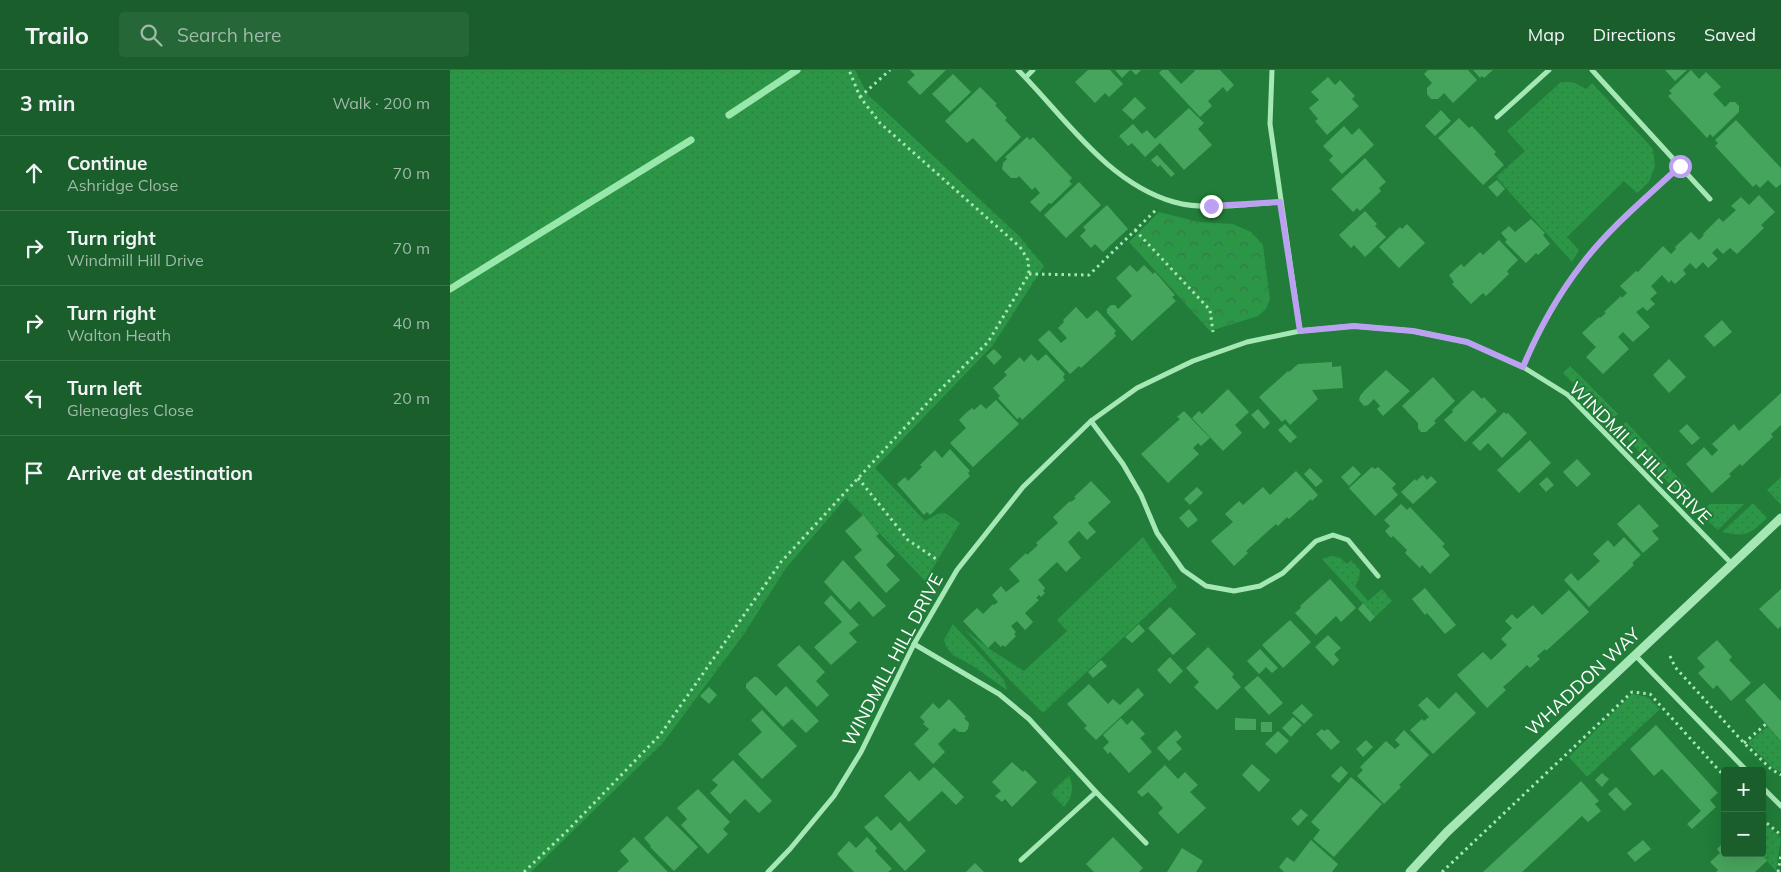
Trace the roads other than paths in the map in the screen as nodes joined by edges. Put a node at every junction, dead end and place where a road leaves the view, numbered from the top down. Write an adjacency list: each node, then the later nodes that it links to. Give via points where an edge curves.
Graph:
1 (1018, 70): 6 (street)
2 (1033, 70): 6 (street)
3 (1272, 70): 10 (street, via 1270,124)
4 (1549, 70): 7 (street)
5 (1592, 70): 8 (street)
6 (1026, 77): 10 (street, via 1108,165 1139,188 1174,202 1211,206)
7 (1497, 117)
8 (1680, 166): 9 (street); 12 (street, via 1582,263 1534,340)
9 (1710, 199)
10 (1280, 202): 11 (street)
11 (1300, 331): 12 (street, WINDMILL HILL DRIVE, via 1354,326 1413,331 1467,342); 13 (street, WINDMILL HILL DRIVE, via 1248,342 1193,361 1136,388)
12 (1523, 367): 15 (street, WINDMILL HILL DRIVE, via 1568,395)
13 (1091, 421): 16 (street, via 1142,495 1157,533 1183,570 1206,586 1234,591 1260,586 1283,573 1316,541 1333,534 1348,540); 17 (street, WINDMILL HILL DRIVE, via 1023,487 957,570)
14 (1781, 518): 15 (street, WHADDON WAY)
15 (1732, 564): 18 (street, WHADDON WAY)
16 (1378, 576)
17 (914, 644): 21 (street, via 999,694 1029,719); 25 (street, WINDMILL HILL DRIVE, via 861,752 834,796)
18 (1635, 655): 19 (street); 26 (street, WHADDON WAY, via 1447,832)
19 (1743, 767)
20 (1766, 791): 22 (street)
21 (1096, 792): 23 (street); 24 (street)
22 (1781, 806)
23 (1146, 843)
24 (1021, 860)
25 (768, 872)
26 (1410, 872)

